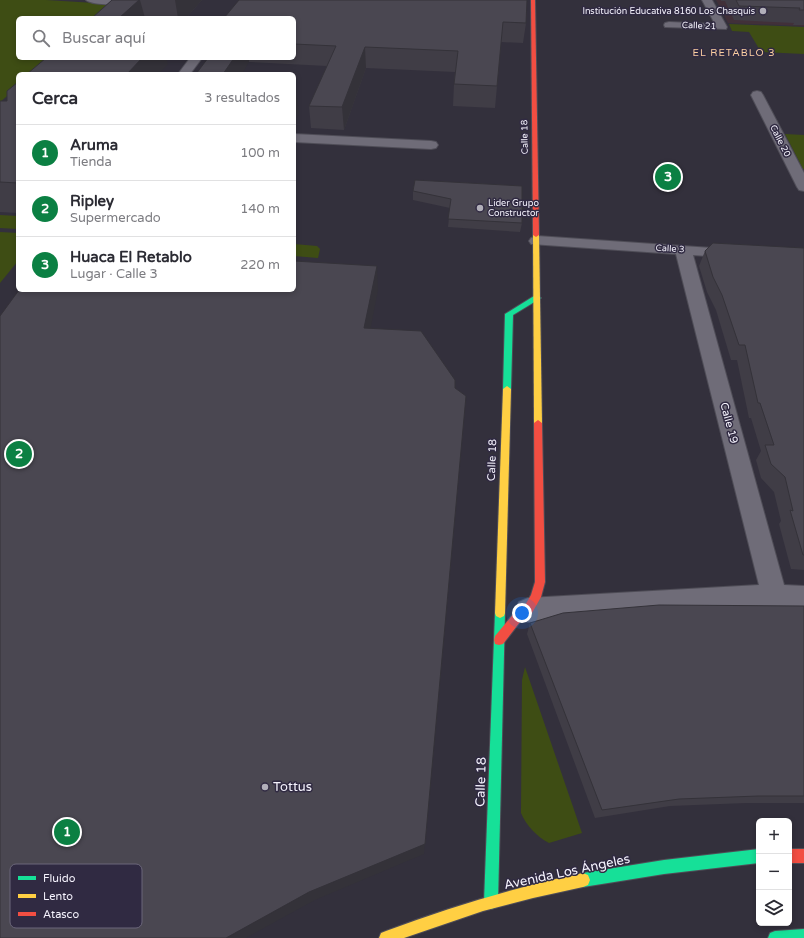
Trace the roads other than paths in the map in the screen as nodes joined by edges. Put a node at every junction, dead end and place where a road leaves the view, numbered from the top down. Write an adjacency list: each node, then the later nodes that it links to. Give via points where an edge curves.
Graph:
1 (91, 0): 4 (street)
2 (533, 0): 13 (street, Calle 18)
3 (707, 0): 6 (street, Calle 21, via 722,27)
4 (122, 1): 5 (street)
5 (113, 10)
6 (669, 25)
7 (194, 60): 8 (street)
8 (186, 72)
9 (757, 95): 12 (street, Calle 20)
10 (296, 138): 11 (street)
11 (431, 145)
12 (803, 183)
13 (537, 241): 14 (street, Calle 3); 16 (street, Calle 18)
14 (683, 250): 15 (street, Calle 3); 17 (street, Calle 19)
15 (751, 254)
16 (537, 298): 19 (street, Calle 18, via 540,582 536,598); 20 (street, Calle 18, via 509,314)
17 (774, 596): 18 (street); 19 (street)
18 (804, 597)
19 (528, 610): 20 (street, Calle 18, via 519,616)
20 (499, 640): 24 (street, Calle 18)
21 (756, 856): 24 (street, Avenida Los Ángeles, via 628,871)
22 (792, 856): 23 (street)
23 (804, 856)
24 (491, 902): 26 (street, Avenida Los Ángeles)
25 (804, 936): 27 (street)
26 (386, 938)
27 (775, 938)

